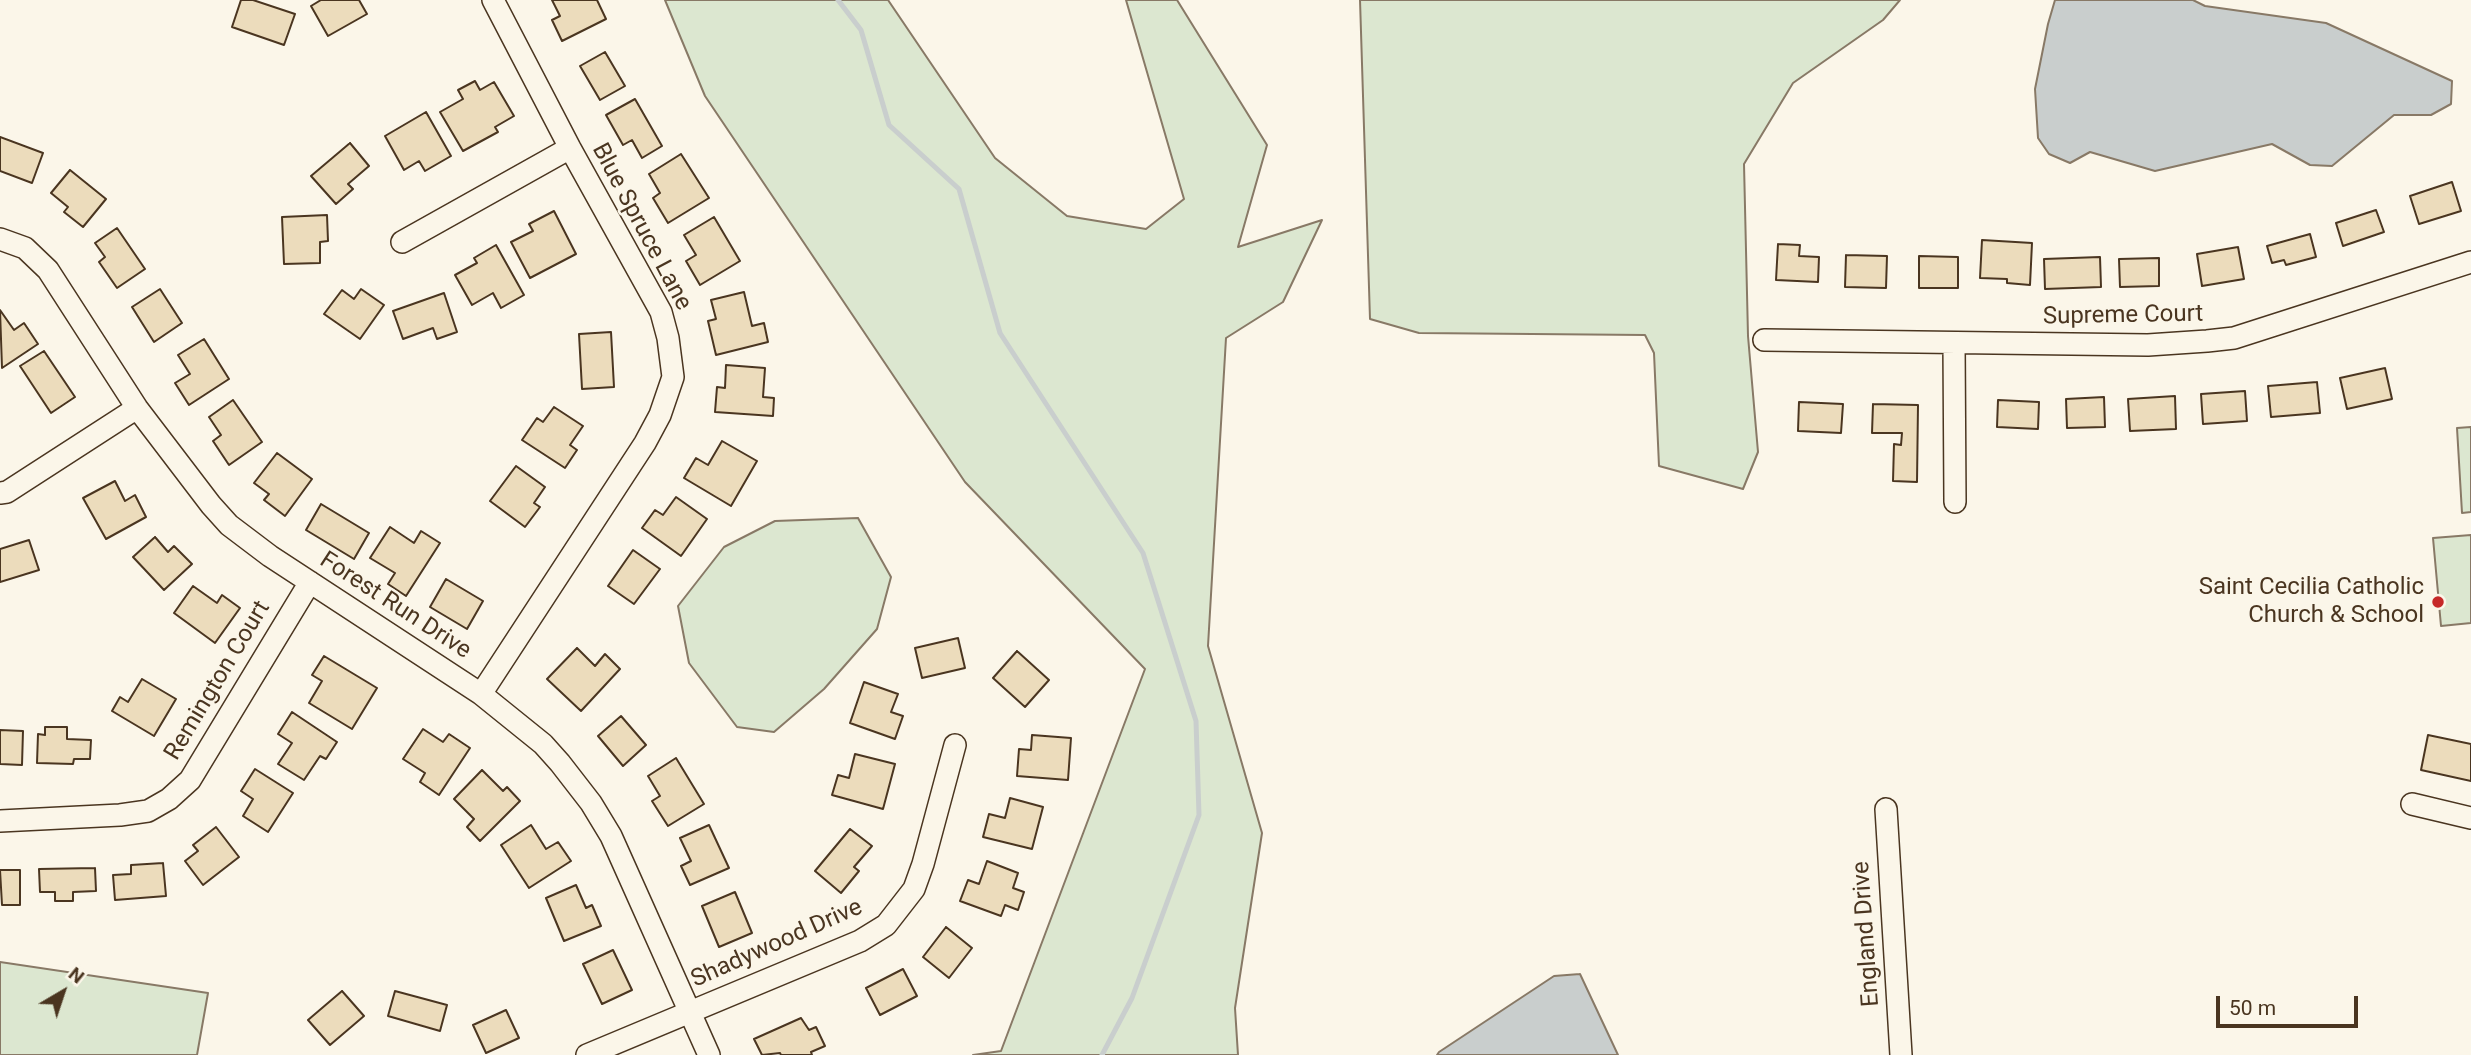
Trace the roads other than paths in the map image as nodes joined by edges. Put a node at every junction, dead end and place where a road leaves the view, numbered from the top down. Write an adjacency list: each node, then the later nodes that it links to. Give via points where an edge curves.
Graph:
1 (493, 0): 2 (street, Blue Spruce Lane)
2 (570, 148): 4 (street); 12 (street, Blue Spruce Lane, via 661,312 673,377 645,443)
3 (0, 239): 8 (street, Forest Run Drive, via 24,248 48,270)
4 (402, 242)
5 (2471, 262): 7 (street, Supreme Court, via 2234,338 2148,345)
6 (1764, 340): 7 (street, Supreme Court)
7 (1954, 343): 10 (street)
8 (137, 408): 9 (street); 11 (street, Forest Run Drive, via 229,525)
9 (0, 494)
10 (1955, 502)
11 (310, 582): 12 (street, Forest Run Drive); 17 (street, Remington Court, via 190,780 169,799 148,811 120,815)
12 (481, 694): 18 (street, Forest Run Drive, via 543,744 591,803 625,864)
13 (955, 745): 18 (street, Shadywood Drive, via 915,889 886,925 860,941)
14 (2412, 804): 16 (street)
15 (1886, 809): 21 (street, England Drive)
16 (2471, 818)
17 (0, 821)
18 (689, 1011): 19 (street, Shadywood Drive); 20 (street, Forest Run Drive)
19 (587, 1055)
20 (709, 1055)
21 (1901, 1055)

